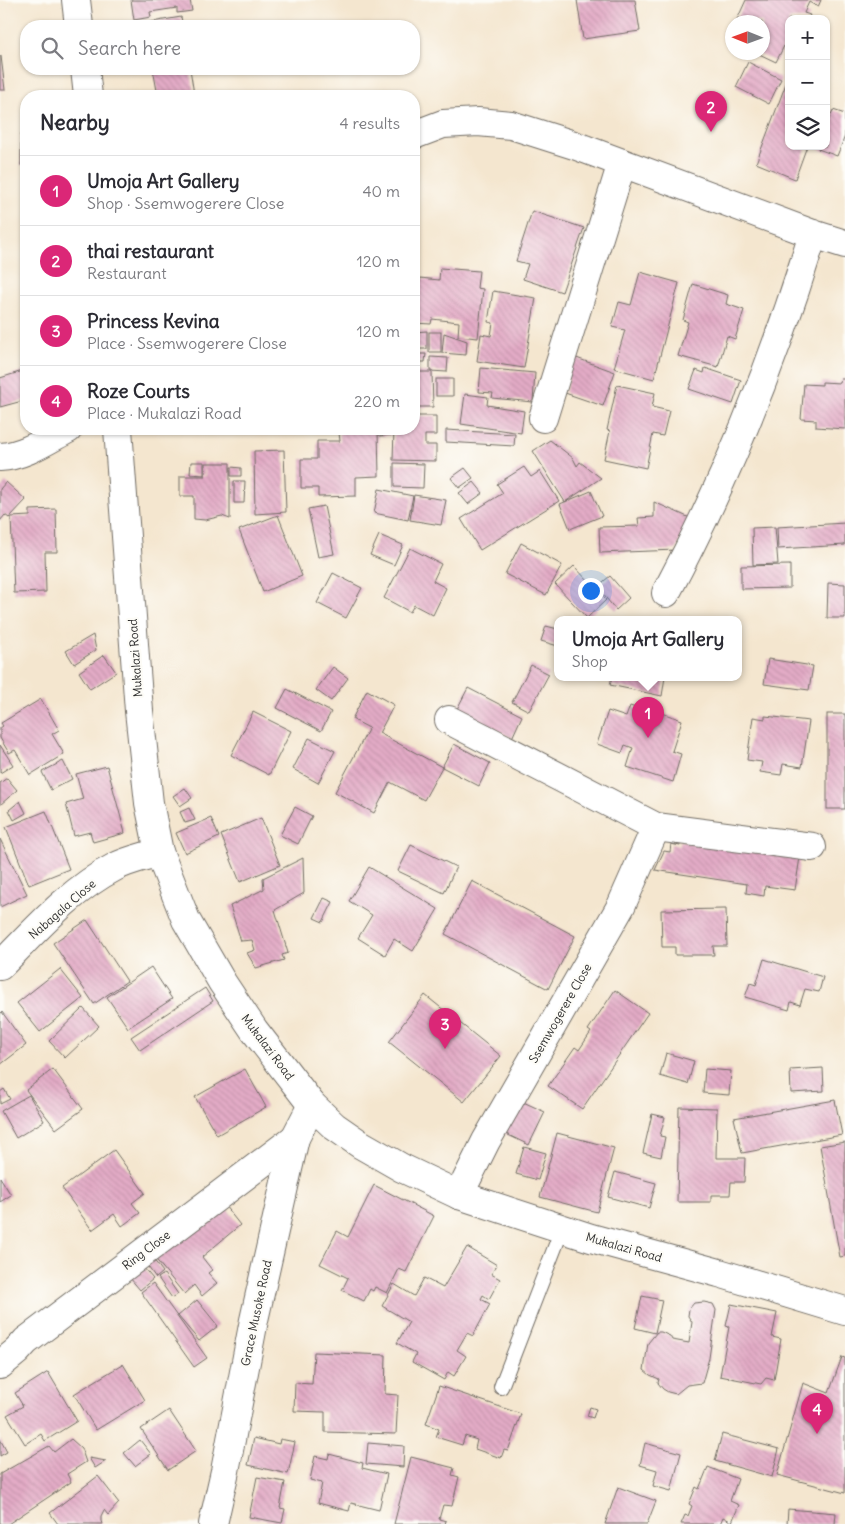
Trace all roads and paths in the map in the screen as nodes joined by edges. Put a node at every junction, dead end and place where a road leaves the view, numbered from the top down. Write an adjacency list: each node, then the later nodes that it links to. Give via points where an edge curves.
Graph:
1 (76, 0): 2 (street)
2 (78, 20)
3 (86, 75): 4 (street)
4 (87, 90)
5 (420, 133): 6 (street, via 443,124 478,122 511,125)
6 (622, 163): 7 (street); 9 (street)
7 (813, 234): 8 (street); 13 (street, via 797,288 745,427)
8 (845, 244)
9 (543, 418)
10 (56, 435): 12 (street, via 25,451)
11 (118, 435): 17 (street, Mukalazi Road, via 139,711 149,803)
12 (0, 458)
13 (666, 593)
14 (448, 720): 15 (street)
15 (656, 827): 16 (street); 21 (street, Ssemwogerere Close, via 621,906 486,1141)
16 (812, 847)
17 (159, 852): 18 (street, Nabagala Close, via 115,867 84,887); 19 (street, Mukalazi Road, via 186,920 222,982 254,1030)
18 (0, 966)
19 (312, 1105): 20 (street, Grace Musoke Road); 21 (street, Mukalazi Road, via 360,1144)
20 (295, 1138): 24 (street, Ring Close, via 41,1329); 26 (street, Grace Musoke Road)
21 (459, 1195): 22 (street, Mukalazi Road)
22 (562, 1229): 23 (street, Mukalazi Road); 25 (lane)
23 (845, 1311)
24 (0, 1365)
25 (501, 1387)
26 (213, 1524)

